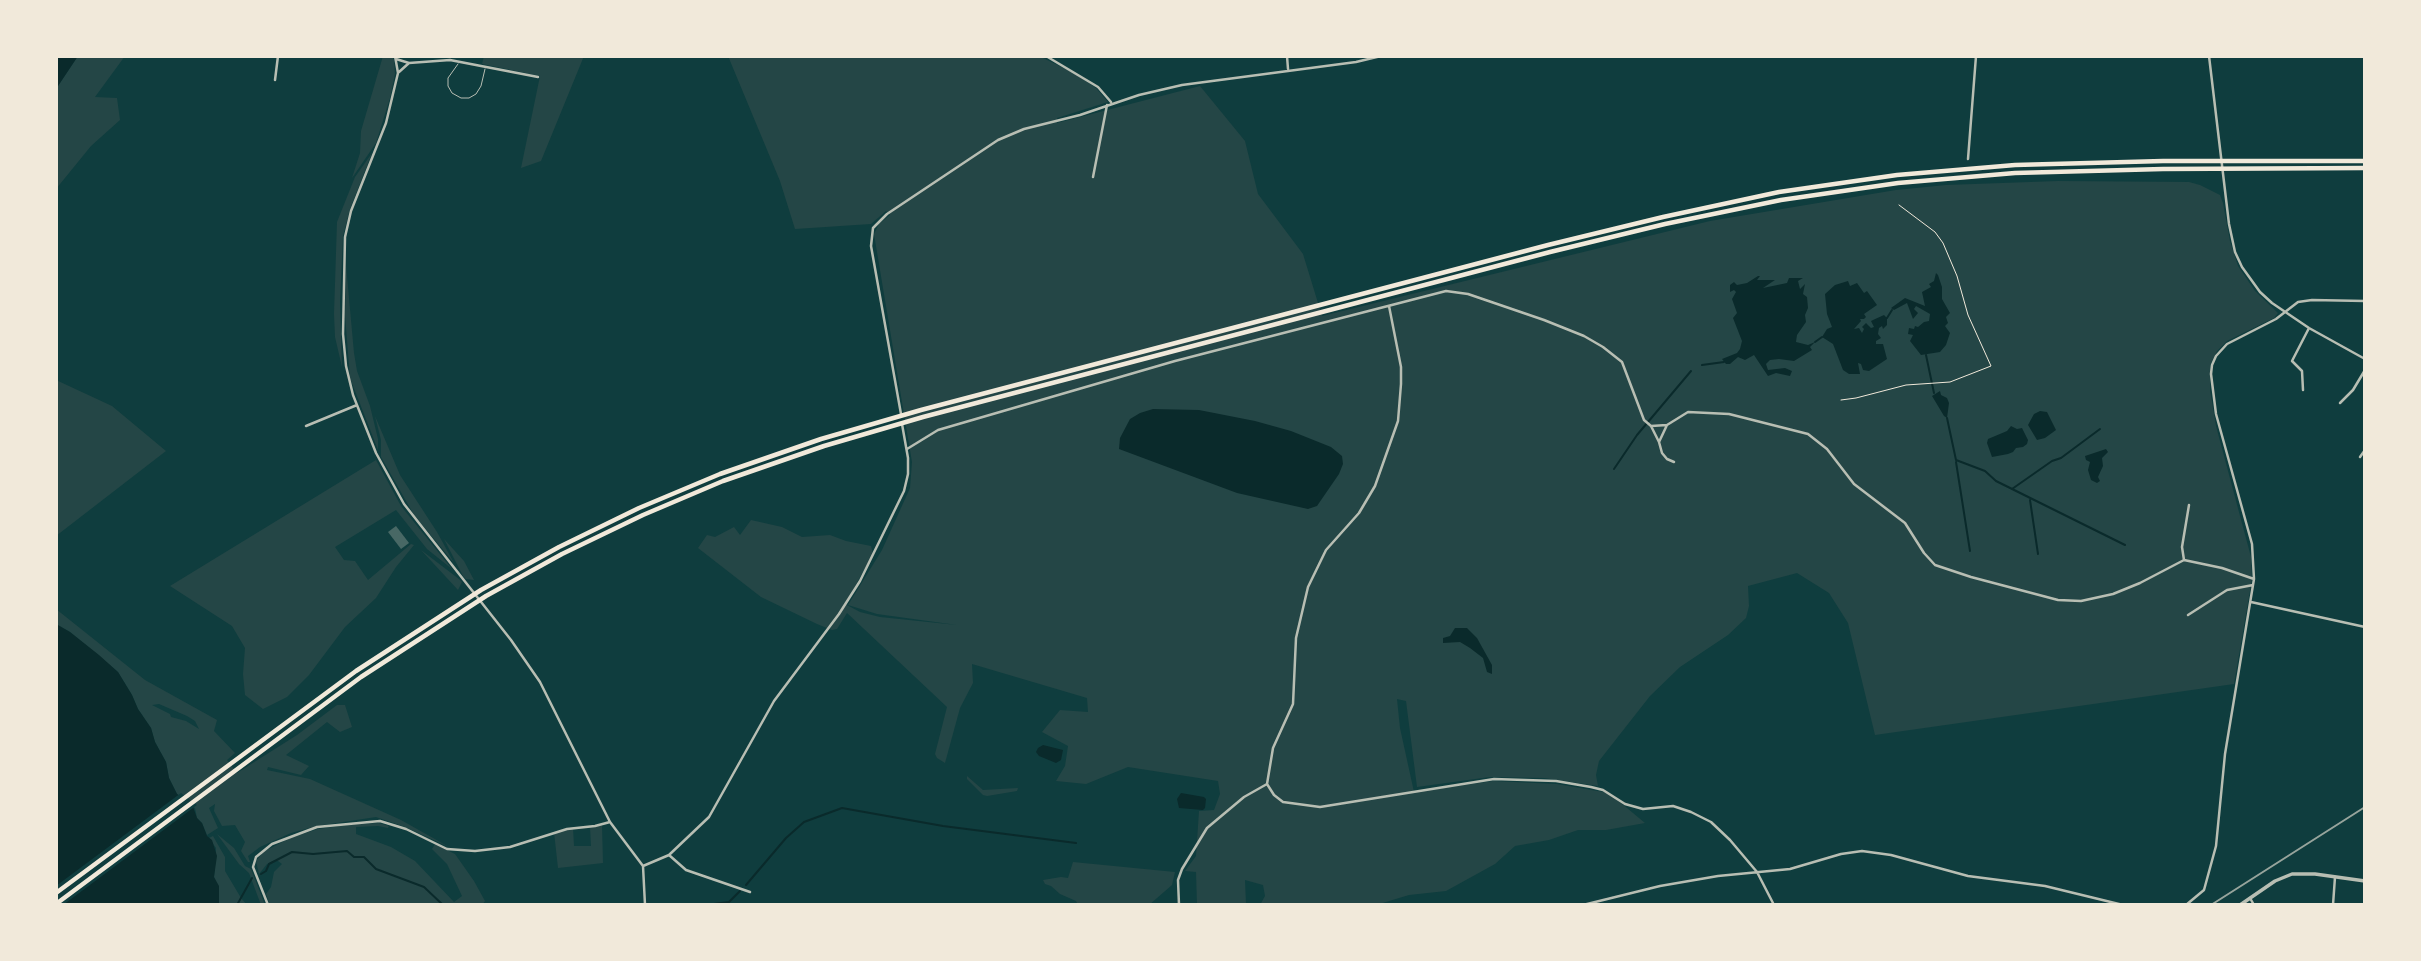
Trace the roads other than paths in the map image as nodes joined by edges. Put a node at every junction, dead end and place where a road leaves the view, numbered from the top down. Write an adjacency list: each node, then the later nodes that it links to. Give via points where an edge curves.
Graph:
1 (278, 56): 14 (street)
2 (1046, 56): 15 (street, via 1098,87)
3 (1287, 56): 11 (street)
4 (1381, 56): 11 (street)
5 (1976, 56): 16 (street)
6 (2209, 56): 22 (street, via 2231,238 2242,267 2260,292)
7 (395, 58): 9 (street); 12 (street)
8 (459, 62): 9 (street); 10 (street); 10 (lane, via 448,86 461,98 476,94)
9 (409, 63): 12 (street)
10 (486, 67): 13 (street)
11 (1288, 69): 15 (street, via 1182,85)
12 (398, 73): 28 (street, via 386,123 347,226 344,348)
13 (538, 77)
14 (275, 80)
15 (1110, 104): 19 (street); 33 (street, via 998,140 876,223 871,246)
16 (1968, 159)
17 (2365, 161): 52 (highway, via 2025,165 1897,175 1788,191 1591,234 811,442 639,508 481,590 405,637)
18 (2365, 168): 54 (highway, via 2005,174 1790,199 1571,247 824,446 652,511 510,582 361,677)
19 (1093, 177)
20 (2365, 301): 22 (street, via 2303,300)
21 (1388, 306): 31 (street, via 1439,292 1459,292 1584,336 1622,362 1644,420); 33 (street, via 938,430); 44 (street, via 1401,367 1398,421 1375,486 1359,513 1326,550 1308,587 1296,638 1293,704 1273,748)
22 (2285, 313): 23 (street); 39 (street, via 2227,344 2216,356 2211,374 2216,414 2252,544)
23 (2309, 328): 24 (street); 26 (street, via 2292,358 2302,371)
24 (2365, 359)
25 (2365, 370): 27 (street)
26 (2303, 390)
27 (2340, 403)
28 (356, 405): 30 (street); 45 (street, via 376,453 412,517 540,682)
29 (1667, 425): 31 (street); 32 (street); 38 (street, via 1688,412 1705,412 1808,434 1827,449 1854,484 1905,523 1935,565 2046,598 2081,601 2105,596)
30 (306, 426)
31 (1651, 426): 32 (street)
32 (1659, 442): 36 (street, via 1661,453)
33 (907, 449): 46 (street, via 904,491 860,580 774,701 709,817)
34 (2365, 450): 35 (street)
35 (2360, 457)
36 (1674, 462)
37 (2189, 505): 38 (street)
38 (2184, 560): 39 (street)
39 (2254, 579): 40 (street)
40 (2253, 585): 41 (street); 42 (street, via 2227,590)
41 (2251, 602): 43 (street); 61 (street, via 2227,744 2216,846 2204,890)
42 (2188, 615)
43 (2365, 627)
44 (1267, 783): 48 (street, via 1279,800 1307,807 1494,779 1583,785 1643,809 1673,806 1691,811 1730,839); 57 (street, via 1207,828 1182,869)
45 (610, 822): 47 (street); 55 (street, via 475,851 447,849 380,821 317,827 272,844 253,862)
46 (670, 855): 47 (street); 51 (street, via 686,870)
47 (643, 866): 56 (street)
48 (1757, 872): 58 (street, via 1660,886); 59 (street); 60 (street, via 1801,866 1848,852 1880,853 1968,876 2045,886)
49 (2335, 877): 50 (street); 53 (street, via 2292,874); 64 (street)
50 (2365, 881)
51 (750, 892)
52 (56, 893)
53 (2250, 898): 62 (street); 63 (street)
54 (56, 904)
55 (268, 905)
56 (645, 905)
57 (1179, 905)
58 (1583, 905)
59 (1774, 905)
60 (2123, 905)
61 (2186, 905)
62 (2240, 905)
63 (2254, 905)
64 (2333, 905)

